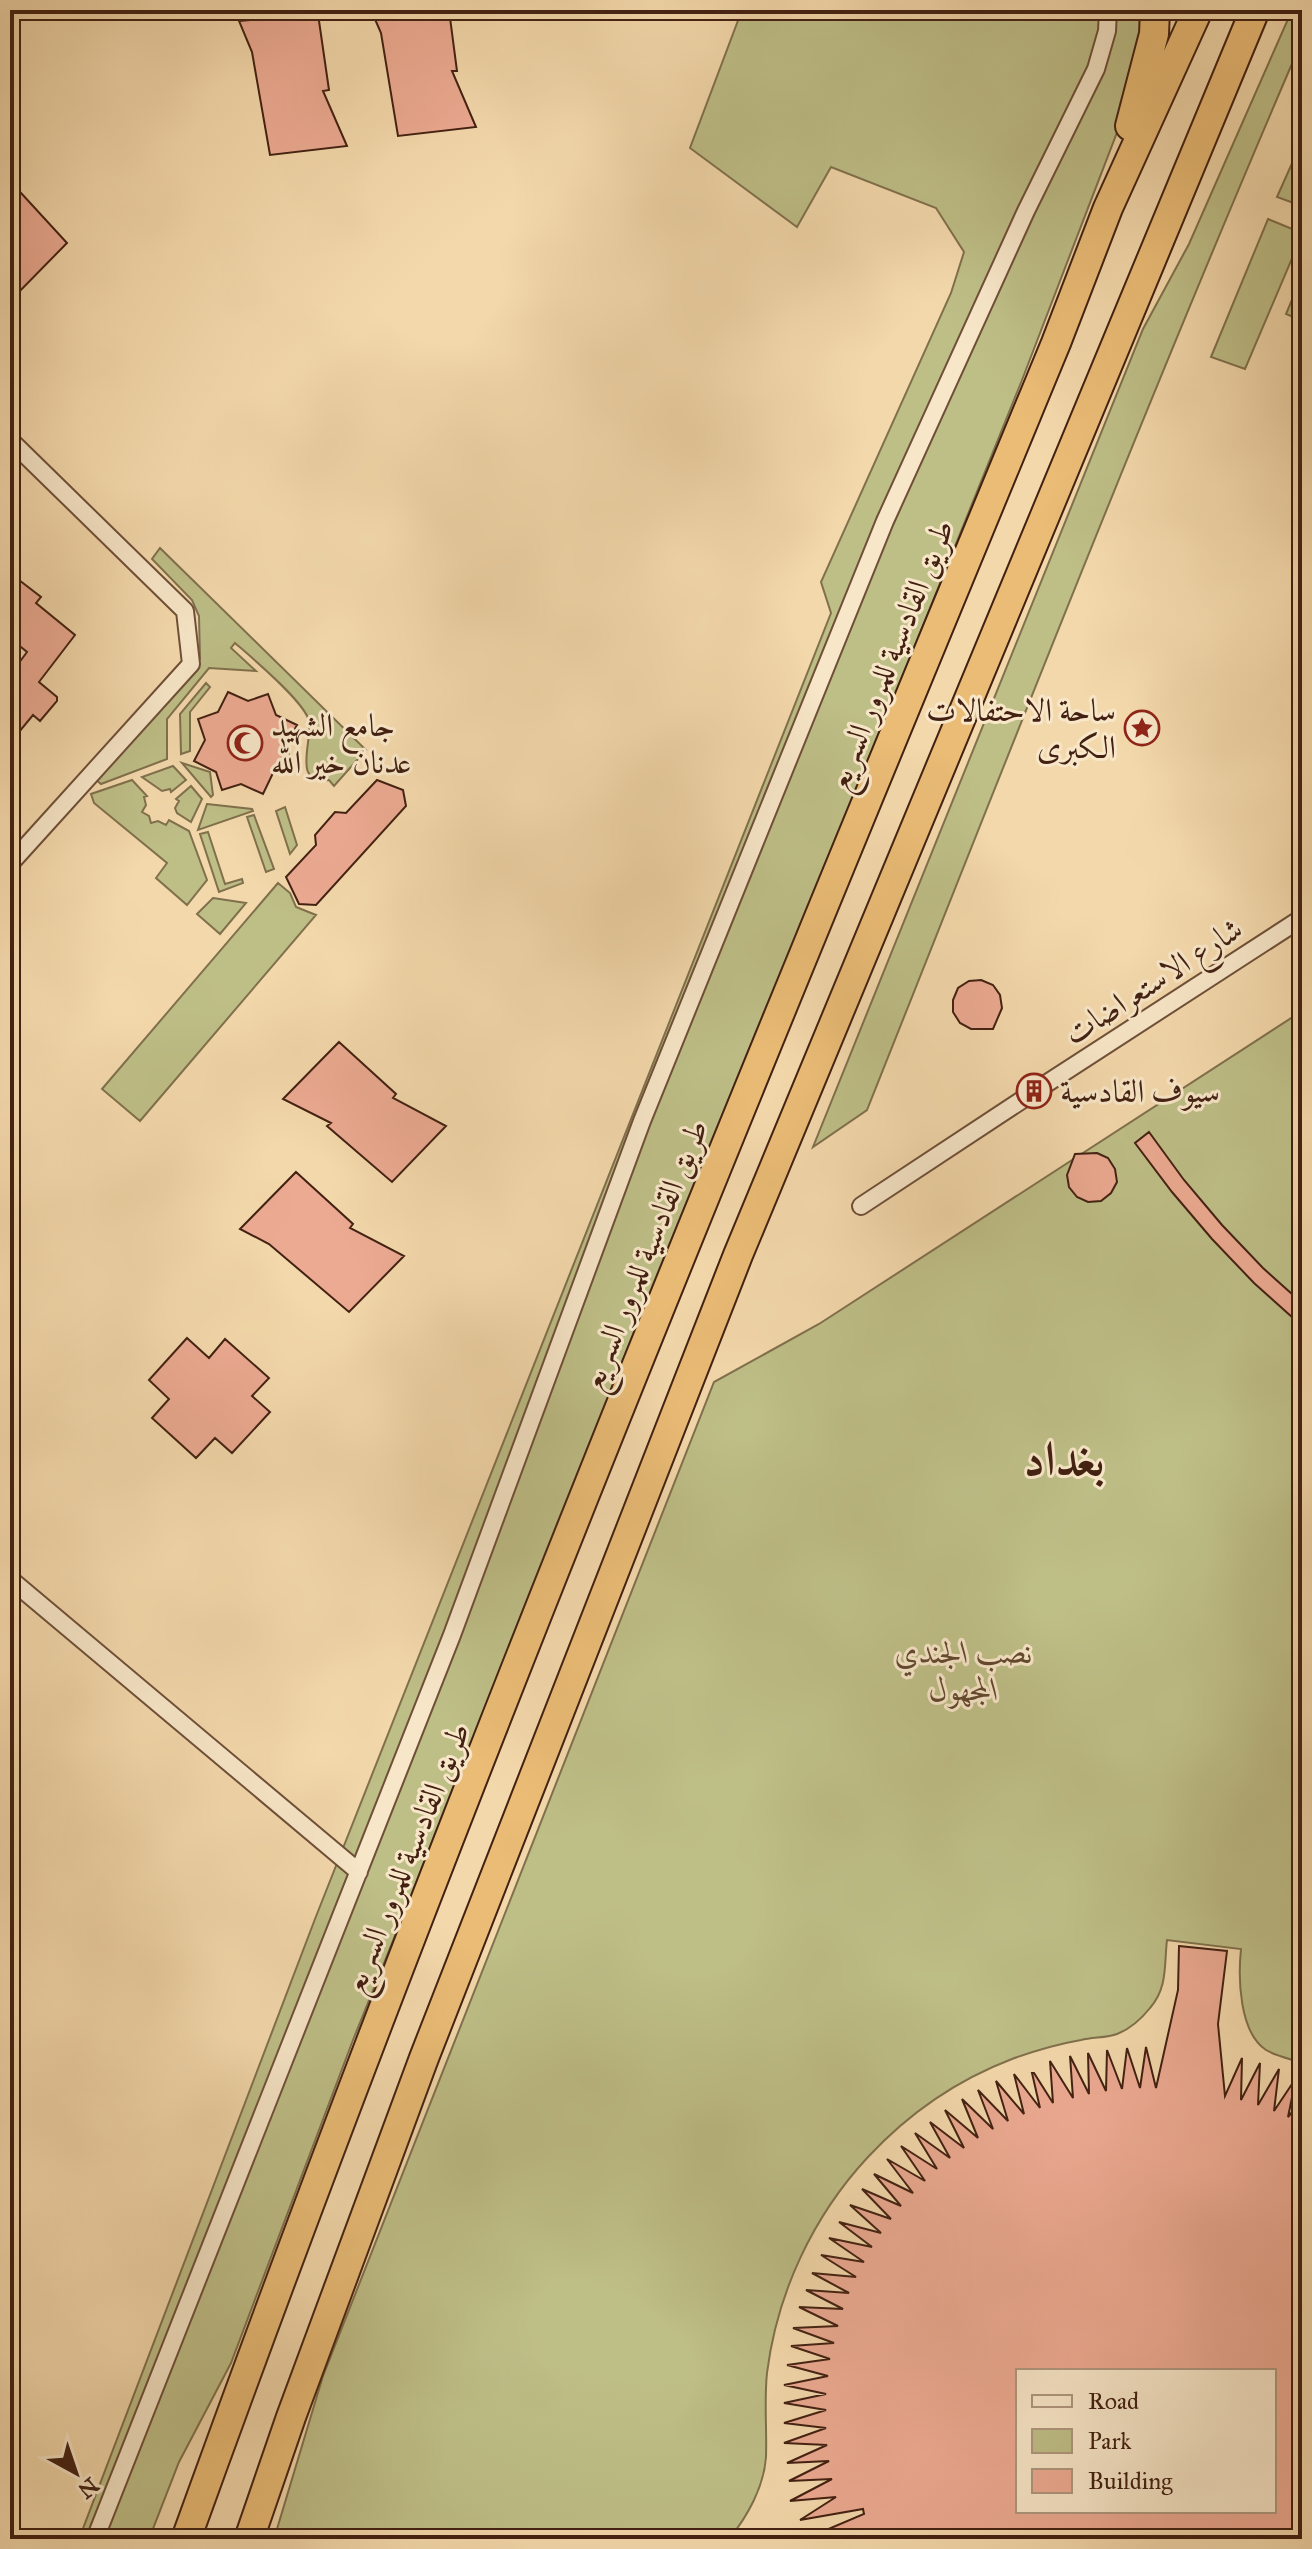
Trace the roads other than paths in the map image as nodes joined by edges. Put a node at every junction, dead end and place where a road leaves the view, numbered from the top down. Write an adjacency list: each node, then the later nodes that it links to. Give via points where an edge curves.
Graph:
1 (1108, 10): 11 (street, via 1096,69 885,521 642,1121)
2 (1155, 10): 5 (highway, via 1154,34)
3 (1198, 10): 5 (highway, طريق القادسية للمرور السريع)
4 (1254, 15): 14 (highway, via 738,1255 424,2058)
5 (1108, 208): 13 (highway, طريق القادسية للمرور السريع, via 687,1235 371,2037)
6 (10, 440): 7 (street, via 185,611 191,664)
7 (10, 864)
8 (1302, 918): 9 (street, شارع الاستعراضات)
9 (861, 1206)
10 (10, 1579): 11 (street)
11 (359, 1872): 12 (street)
12 (95, 2539)
13 (186, 2539)
14 (249, 2539)

